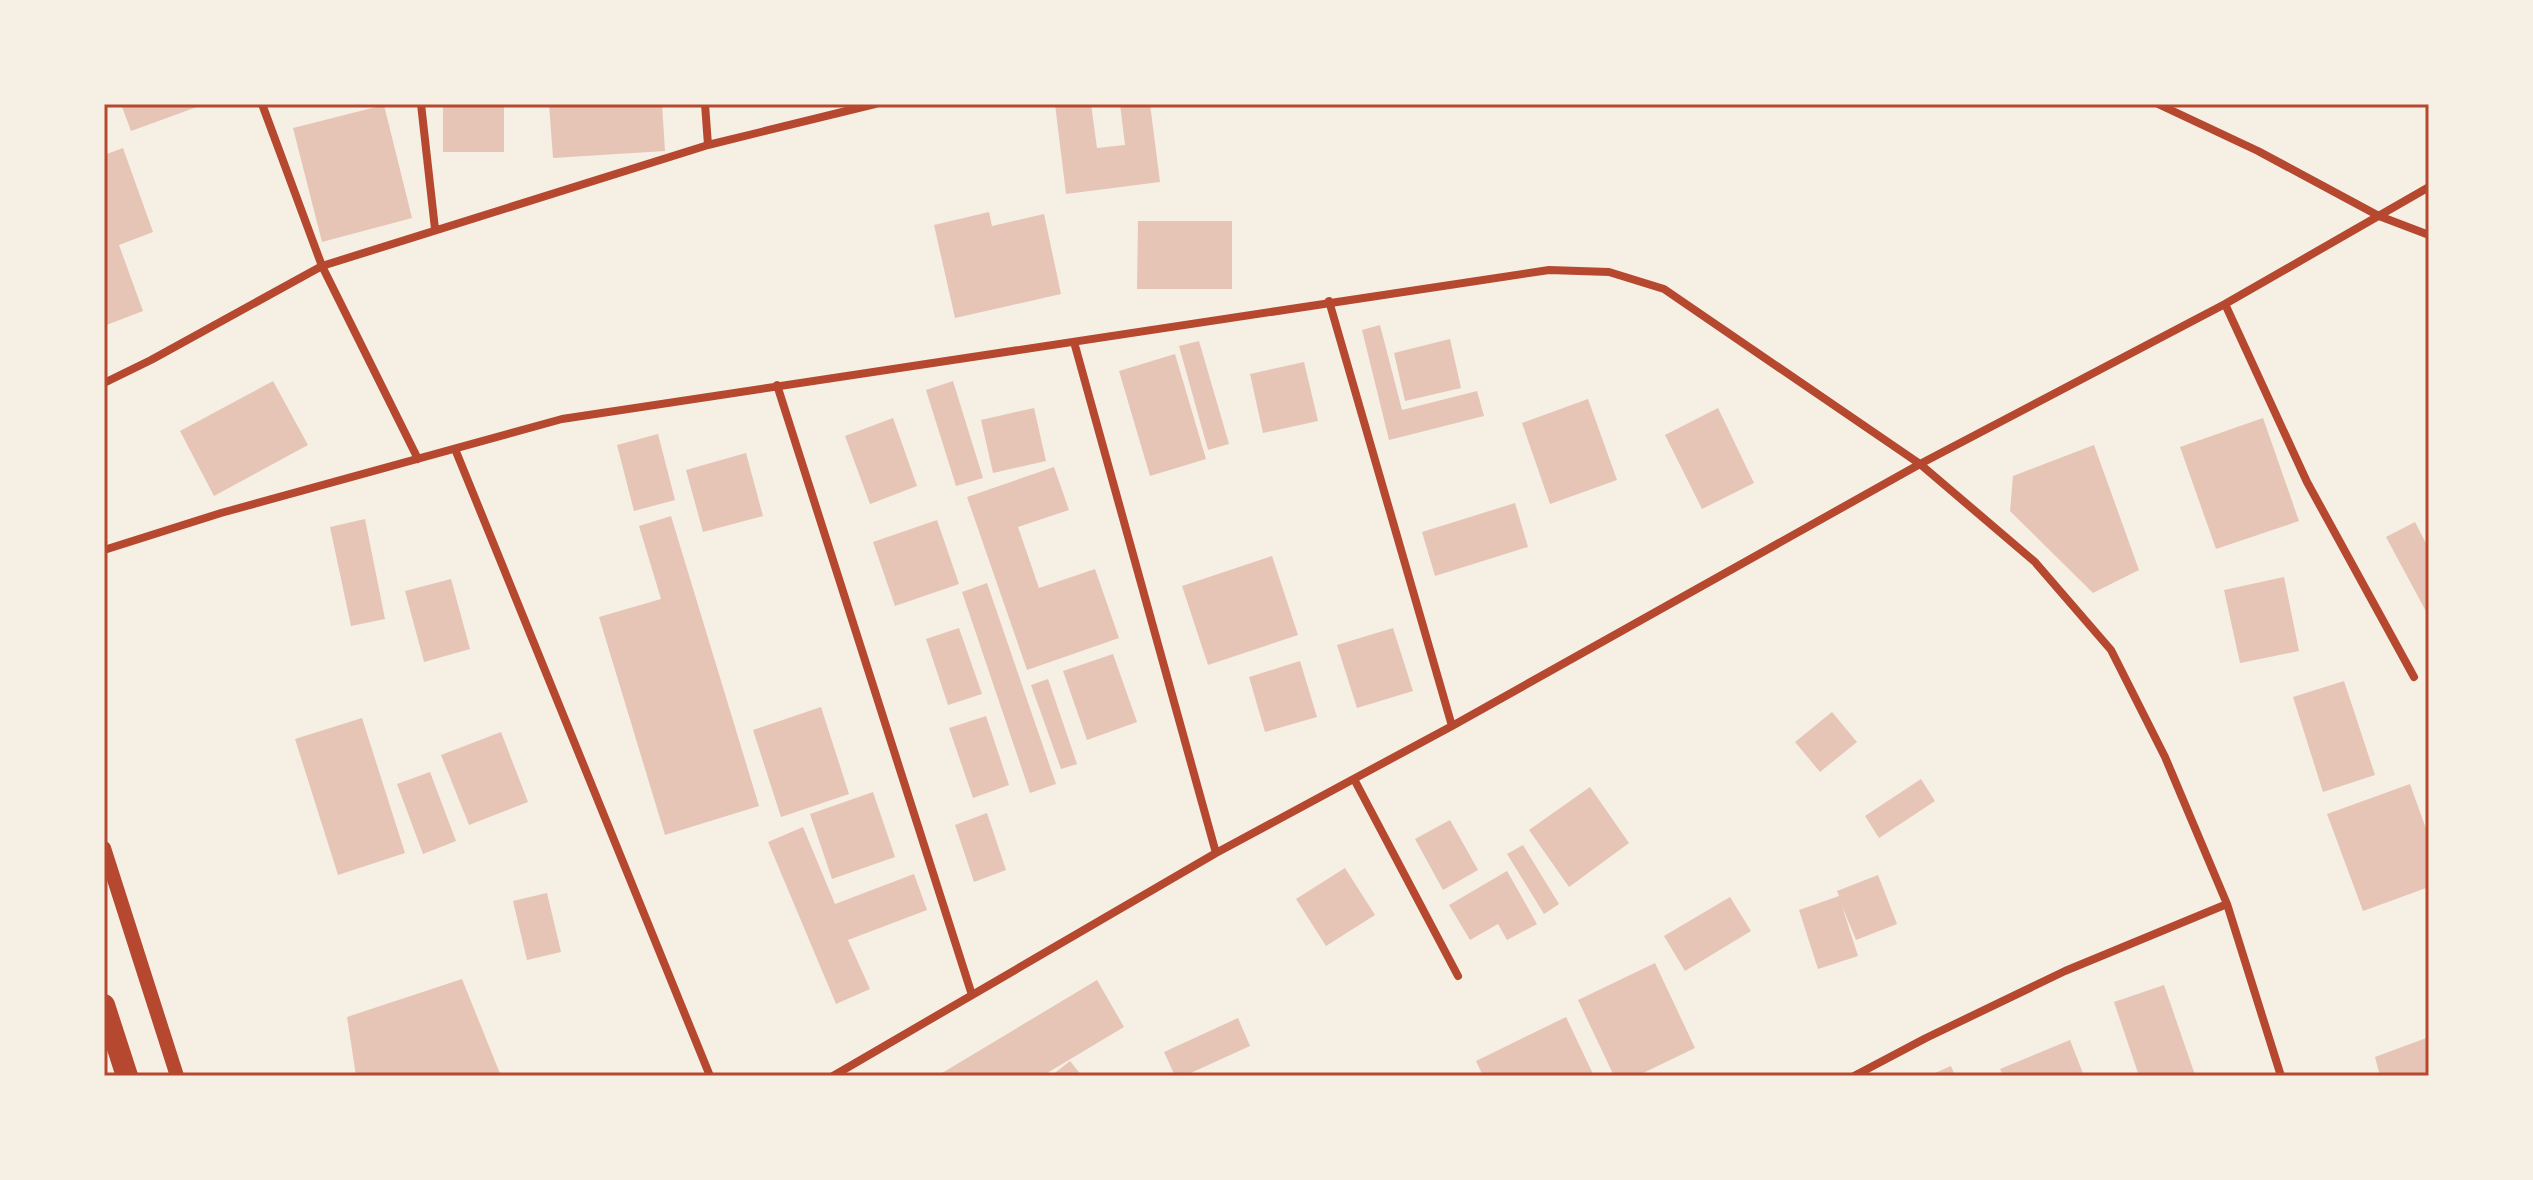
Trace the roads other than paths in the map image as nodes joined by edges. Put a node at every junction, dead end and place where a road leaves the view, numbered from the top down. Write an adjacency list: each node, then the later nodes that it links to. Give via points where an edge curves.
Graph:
1 (262, 104): 11 (street)
2 (421, 104): 9 (street)
3 (705, 104): 6 (street)
4 (875, 104): 6 (street)
5 (2158, 104): 8 (street)
6 (708, 145): 9 (street)
7 (2429, 187): 8 (street)
8 (2379, 216): 10 (street); 13 (street)
9 (435, 229): 11 (street)
10 (2429, 235)
11 (322, 266): 15 (street); 18 (street)
12 (1329, 301): 14 (street); 19 (street, via 1549,270 1609,272 1664,289); 22 (street)
13 (2225, 304): 19 (street); 21 (street, via 2307,482)
14 (1074, 342): 16 (street); 25 (street)
15 (104, 383)
16 (777, 385): 17 (street, via 562,419); 28 (street)
17 (455, 449): 18 (street); 32 (street)
18 (418, 459): 20 (street)
19 (1920, 464): 22 (street); 26 (street, via 2035,562 2111,650 2165,757)
20 (104, 550)
21 (2414, 677)
22 (1452, 726): 23 (street)
23 (1354, 779): 25 (street); 27 (street)
24 (104, 848): 31 (street)
25 (1216, 853): 28 (street)
26 (2227, 904): 34 (street, via 2065,971); 35 (street)
27 (1458, 976)
28 (972, 995): 33 (street)
29 (104, 1005): 30 (highway)
30 (127, 1076)
31 (177, 1076)
32 (710, 1076)
33 (833, 1076)
34 (1854, 1076)
35 (2281, 1076)

